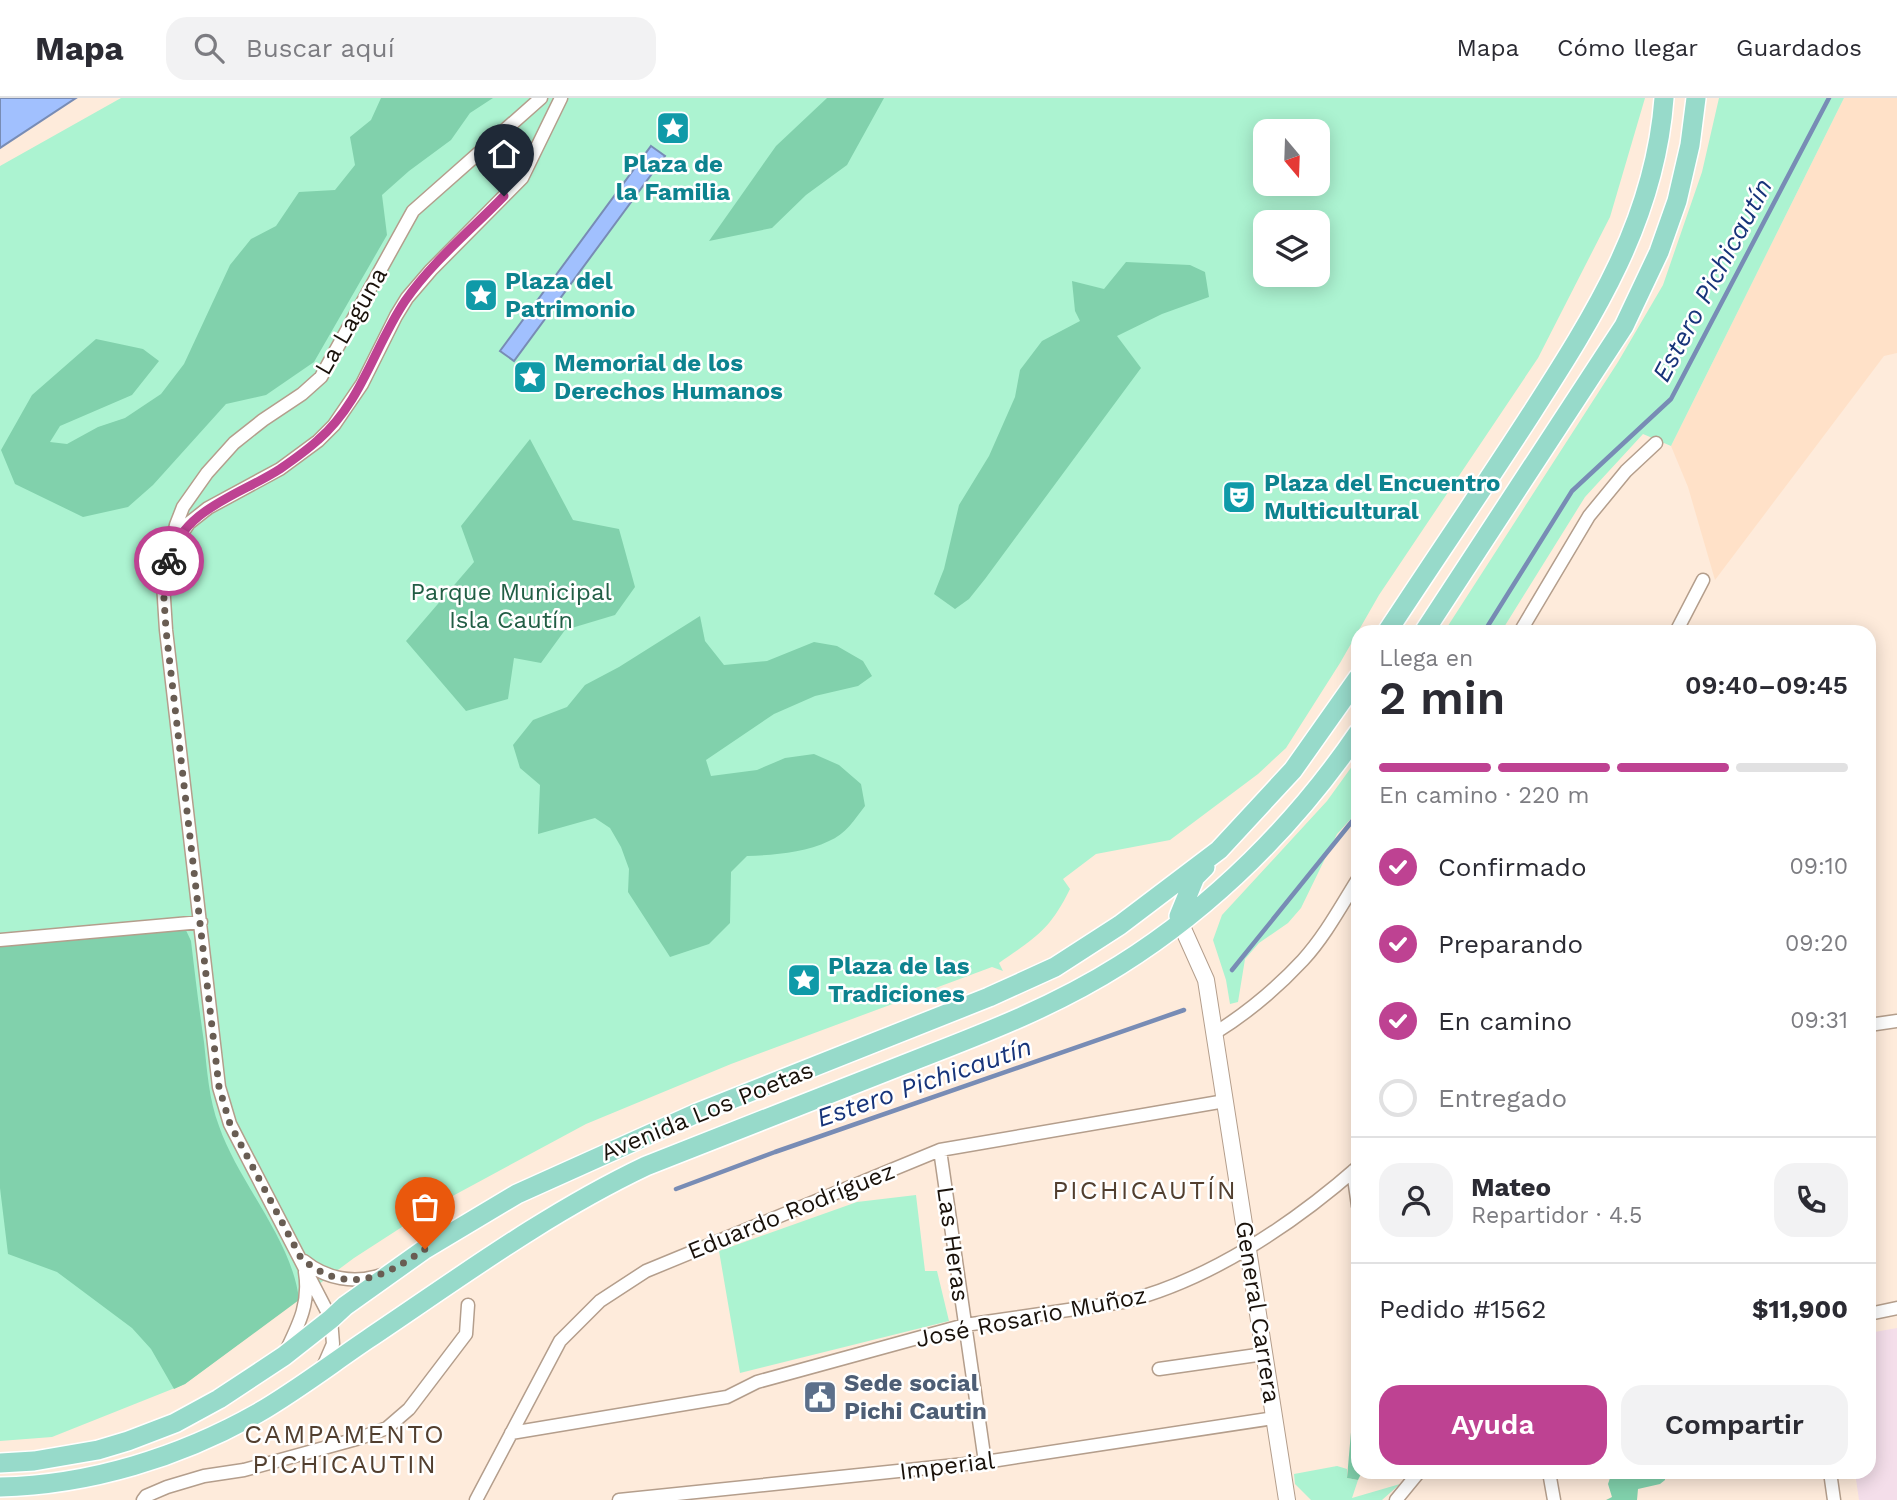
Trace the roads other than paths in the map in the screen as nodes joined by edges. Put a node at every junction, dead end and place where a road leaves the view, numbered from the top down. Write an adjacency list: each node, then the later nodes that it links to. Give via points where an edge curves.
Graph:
1 (541, 98): 6 (street, La Laguna, via 413,211 321,377 234,443 207,473 183,507)
2 (561, 98): 6 (street, La Laguna, via 522,178 407,299 362,384 334,425 280,469 208,508 189,523)
3 (1664, 98): 8 (main road, via 1647,196 1624,256 1540,400)
4 (1696, 98): 9 (main road, via 1677,201 1660,252 1624,326)
5 (1656, 443): 10 (street, via 1589,516)
6 (172, 548): 16 (street, La Laguna, via 163,583 166,630)
7 (1703, 580): 11 (street)
8 (1392, 625)
9 (1429, 625)
10 (1524, 625)
11 (1680, 625)
12 (1351, 688): 14 (main road, Avenida Los Poetas, via 1293,770)
13 (1351, 743): 17 (main road, Avenida Los Poetas, via 1278,832)
14 (1219, 850): 17 (main road, via 1195,877); 27 (main road, Avenida Los Poetas, via 1120,925 1055,967 584,1162 517,1194)
15 (1351, 890): 21 (street, via 1303,960 1245,1014)
16 (201, 922): 18 (street); 26 (street, La Laguna, via 219,1087 230,1124)
17 (1180, 922): 21 (street, General Carrera, via 1206,981); 36 (main road, Avenida Los Poetas, via 1118,967 1001,1027 600,1188 519,1236)
18 (0, 940)
19 (1897, 1021): 20 (street)
20 (1876, 1025)
21 (1215, 1033): 22 (street, General Carrera)
22 (1225, 1101): 23 (street, Eduardo Rodríguez); 25 (street, General Carrera)
23 (940, 1150): 32 (street, Las Heras); 38 (street, Eduardo Rodríguez, via 646,1271 622,1285 560,1341)
24 (1351, 1173): 25 (street, José Rosario Muñoz)
25 (1247, 1247): 32 (street, José Rosario Muñoz, via 1203,1274 1142,1297); 33 (street, General Carrera)
26 (301, 1258): 27 (street, via 318,1271 351,1280 374,1278); 31 (street, La Laguna); 34 (street, via 306,1305)
27 (396, 1269): 31 (main road, Avenida Los Poetas)
28 (468, 1306): 46 (street, via 466,1334 409,1409 387,1428 244,1470 192,1480)
29 (1897, 1308): 30 (street)
30 (1876, 1312)
31 (331, 1319): 34 (main road, Avenida Los Poetas); 36 (street, via 330,1352)
32 (965, 1325): 38 (street, José Rosario Muñoz, via 757,1382 727,1397); 39 (street, Las Heras)
33 (1264, 1354): 35 (street); 37 (street, General Carrera)
34 (284, 1356): 40 (main road, Avenida Los Poetas, via 219,1399 152,1433 66,1457)
35 (1159, 1369)
36 (315, 1375): 44 (main road, Avenida Los Poetas, via 230,1428 168,1455 73,1479)
37 (1274, 1418): 39 (street, Imperial); 45 (street, General Carrera)
38 (511, 1433): 47 (street, Eduardo Rodríguez)
39 (985, 1462): 48 (street, Imperial)
40 (0, 1463)
41 (1413, 1479): 49 (street)
42 (1550, 1479): 50 (street)
43 (1831, 1479): 51 (street)
44 (0, 1487)
45 (1289, 1497)
46 (143, 1500)
47 (476, 1500)
48 (619, 1500)
49 (1396, 1500)
50 (1554, 1500)
51 (1834, 1500)

